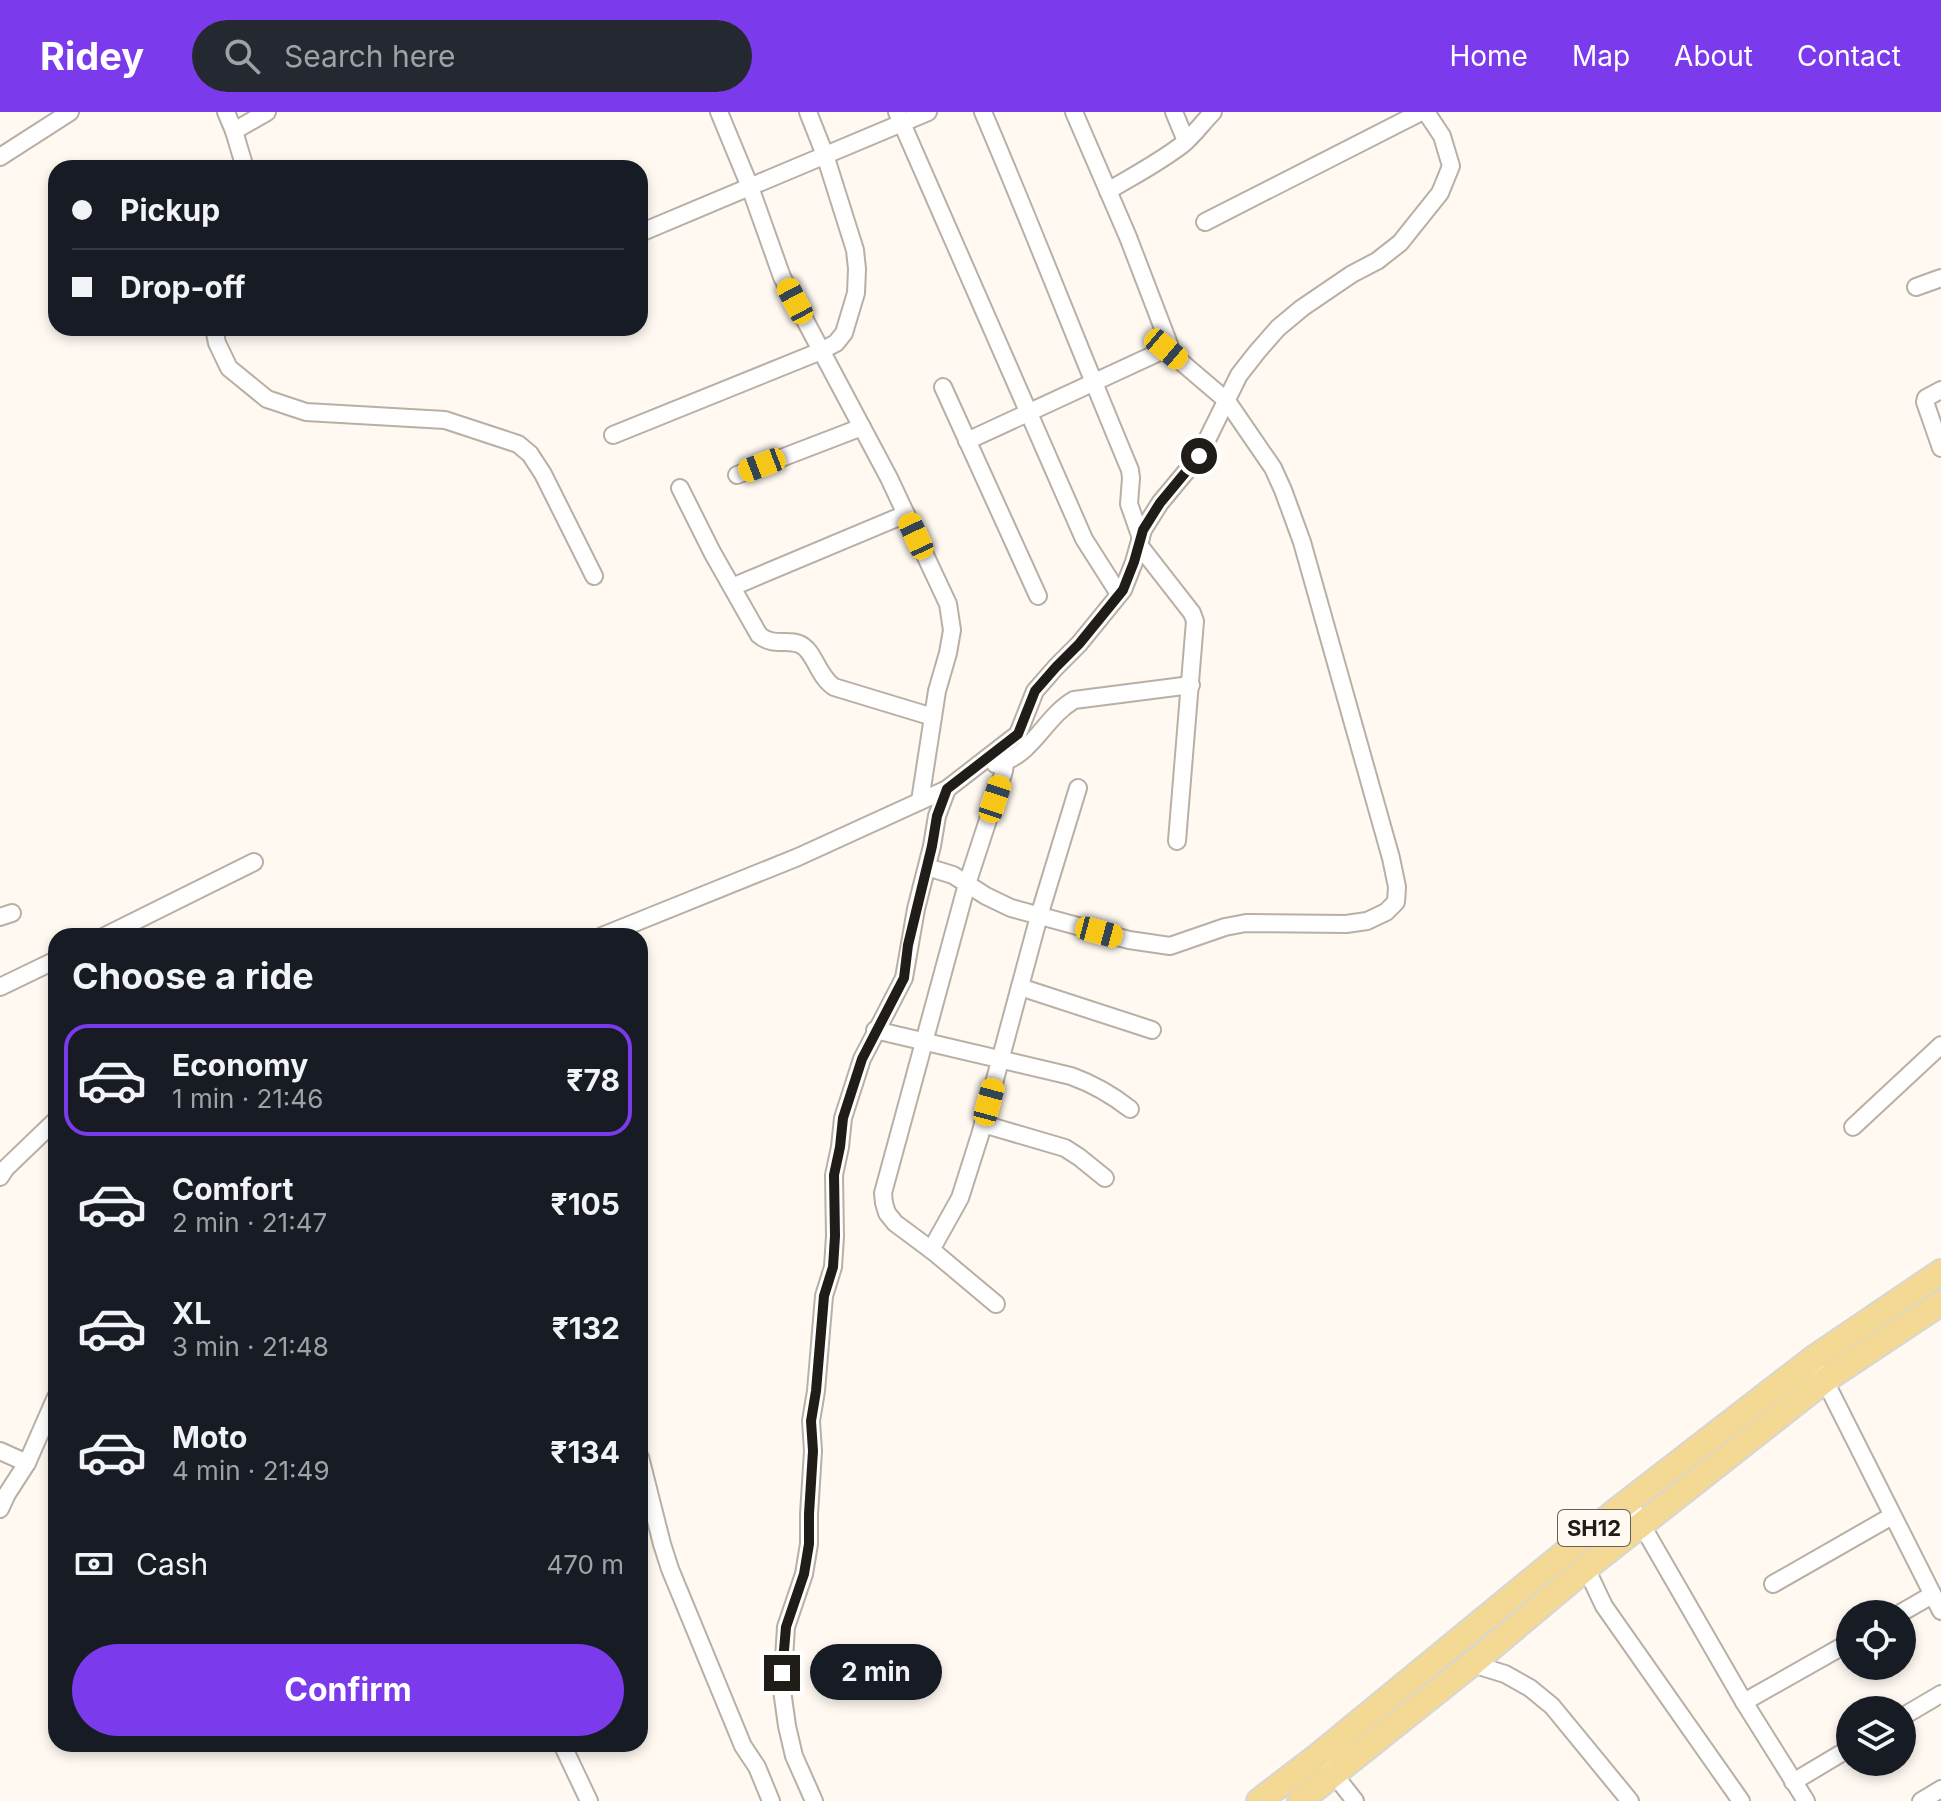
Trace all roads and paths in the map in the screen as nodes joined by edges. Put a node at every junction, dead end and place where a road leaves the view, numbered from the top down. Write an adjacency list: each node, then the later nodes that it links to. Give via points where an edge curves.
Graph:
1 (226, 112): 13 (street)
2 (267, 112): 13 (street)
3 (719, 112): 18 (street)
4 (808, 112): 15 (street)
5 (928, 112): 12 (street)
6 (983, 112): 27 (street)
7 (1074, 112): 19 (street)
8 (1174, 112): 14 (street)
9 (1213, 112): 14 (street)
10 (1423, 112): 20 (street); 30 (street, via 1442,136 1451,166 1440,193 1400,243 1325,290 1278,328 1239,375)
11 (66, 113): 16 (street)
12 (899, 118): 15 (street); 31 (street)
13 (234, 131): 17 (street)
14 (1186, 141): 19 (street)
15 (825, 155): 18 (street); 26 (street, via 857,269 844,333)
16 (0, 157)
17 (243, 160)
18 (750, 187): 21 (street); 26 (street, via 782,277)
19 (1108, 191): 25 (street, via 1168,339)
20 (1205, 222)
21 (648, 230)
22 (1941, 278): 23 (street)
23 (1916, 287)
24 (216, 336): 40 (street, via 229,368 267,399 306,412 445,420 518,444 543,474)
25 (1166, 349): 27 (street); 30 (street)
26 (821, 351): 32 (street); 33 (street)
27 (1093, 384): 31 (street); 39 (street, via 1130,470 1129,504)
28 (943, 387): 34 (street)
29 (1941, 390): 35 (street, via 1925,402)
30 (1227, 401): 39 (street, via 1199,456 1160,503); 55 (street, via 1273,468 1302,542 1391,858 1396,902 1367,921 1246,923 1170,946)
31 (1027, 412): 34 (street); 42 (street, via 1084,539)
32 (862, 427): 36 (street); 38 (street)
33 (613, 435)
34 (967, 441): 43 (street)
35 (1941, 448)
36 (737, 475)
37 (680, 488): 41 (street)
38 (906, 514): 41 (street); 45 (street, via 951,617)
39 (1140, 542): 42 (street); 44 (street, via 1195,621)
40 (594, 576)
41 (732, 587): 45 (street, via 759,635 803,646 826,682)
42 (1119, 594): 47 (street, via 1035,691 1018,734)
43 (1038, 596)
44 (1191, 685): 46 (street, via 1074,700 1023,752); 51 (street)
45 (933, 717): 50 (street)
46 (1005, 762): 47 (street); 54 (street)
47 (973, 768): 49 (street)
48 (1078, 788): 55 (street)
49 (947, 789): 50 (street); 53 (street)
50 (920, 801): 57 (street)
51 (1177, 841)
52 (254, 862): 56 (street)
53 (927, 867): 54 (street); 61 (street, via 904,978)
54 (967, 884): 55 (street, via 1011,908); 63 (street)
55 (1039, 916): 60 (street)
56 (121, 928)
57 (622, 928)
58 (48, 964): 59 (street)
59 (0, 987)
60 (1020, 987): 62 (street); 65 (street)
61 (875, 1030): 63 (street); 103 (street, via 843,1118 834,1175 833,1267 824,1296 811,1421 809,1544 783,1657 787,1726)
62 (1152, 1030)
63 (925, 1042): 65 (street); 72 (street, via 883,1193 895,1223)
64 (1941, 1045): 68 (street)
65 (1000, 1060): 66 (street, via 1091,1083); 67 (street)
66 (1130, 1109)
67 (983, 1124): 71 (street, via 1065,1148); 72 (street, via 960,1198)
68 (1853, 1127)
69 (48, 1128): 70 (street)
70 (2, 1172)
71 (1105, 1178)
72 (931, 1250): 75 (street)
73 (1941, 1272): 76 (main road, SH12)
74 (1941, 1303): 77 (main road)
75 (996, 1304)
76 (1814, 1358): 77 (street); 82 (main road, SH12)
77 (1825, 1380): 84 (street); 85 (main road)
78 (48, 1415): 80 (street)
79 (0, 1451): 80 (street)
80 (27, 1463): 83 (street)
81 (648, 1489): 102 (street, via 670,1569)
82 (1628, 1501): 85 (street); 98 (main road, SH12)
83 (0, 1509)
84 (1892, 1516): 87 (street); 88 (street)
85 (1641, 1524): 86 (main road); 94 (street)
86 (1586, 1568): 92 (main road); 108 (street, via 1604,1606)
87 (1773, 1584)
88 (1932, 1595): 89 (street); 90 (street)
89 (1916, 1604)
90 (1941, 1611)
91 (1836, 1650): 94 (street)
92 (1474, 1662): 98 (main road); 107 (street, via 1530,1688 1552,1706)
93 (1941, 1694): 95 (street)
94 (1744, 1702): 99 (street)
95 (1916, 1709)
96 (566, 1752): 101 (street)
97 (1836, 1756): 99 (street)
98 (1326, 1764): 104 (main road, SH12); 105 (main road); 106 (street)
99 (1793, 1782): 109 (street)
100 (1941, 1789): 110 (street)
101 (589, 1801)
102 (771, 1801)
103 (814, 1801)
104 (1259, 1801)
105 (1300, 1801)
106 (1355, 1801)
107 (1630, 1801)
108 (1741, 1801)
109 (1806, 1801)
110 (1921, 1801)

